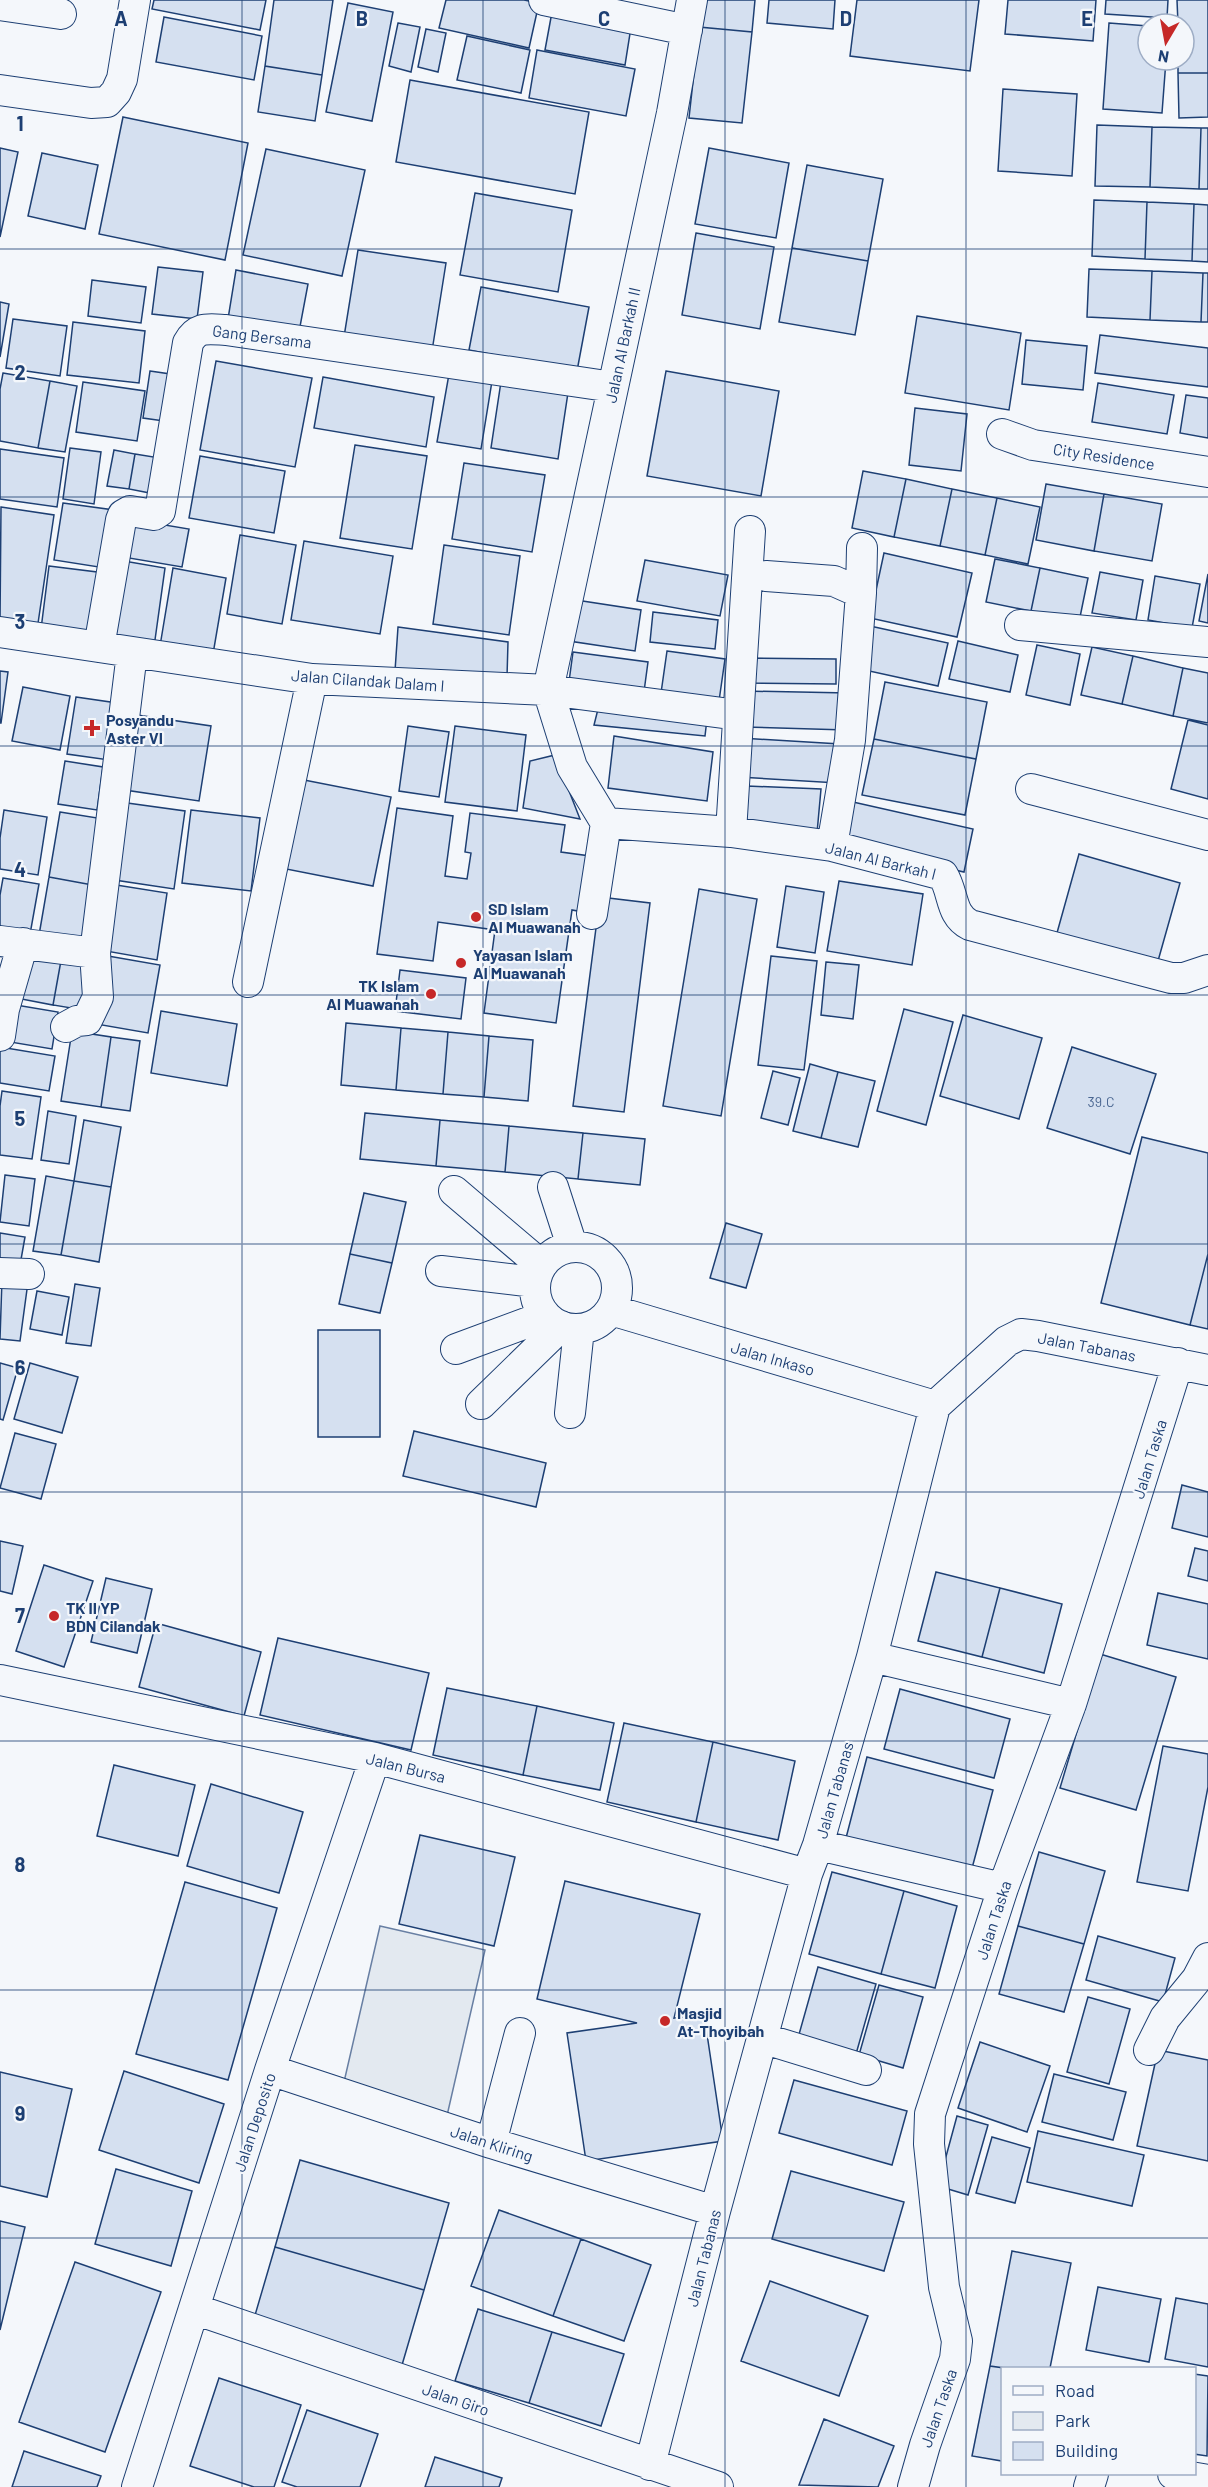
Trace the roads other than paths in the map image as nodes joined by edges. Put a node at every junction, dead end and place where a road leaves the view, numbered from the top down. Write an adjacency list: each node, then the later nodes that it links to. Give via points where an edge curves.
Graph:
1 (135, 0): 7 (street, via 122,79 107,102)
2 (544, 0): 6 (street)
3 (692, 0): 6 (street, Jalan Al Barkah II)
4 (0, 5): 5 (street)
5 (61, 14)
6 (687, 30): 8 (street, Jalan Al Barkah II)
7 (0, 90)
8 (613, 387): 18 (street, Gang Bersama, via 226,330 201,329 193,333 160,511 153,515 130,511 123,515); 21 (street, Jalan Al Barkah II)
9 (1002, 434): 10 (street, City Residence, via 1033,445)
10 (1208, 472)
11 (750, 531): 22 (street)
12 (862, 548): 14 (street)
13 (766, 576): 14 (street, via 834,581)
14 (861, 593): 27 (street, via 850,740)
15 (1020, 625): 17 (street)
16 (0, 632): 18 (street, Jalan Cilandak Dalam I)
17 (1208, 642)
18 (99, 647): 19 (street, Jalan Cilandak Dalam I)
19 (132, 653): 20 (street, Jalan Cilandak Dalam I); 30 (street)
20 (312, 679): 21 (street, Jalan Cilandak Dalam I); 32 (street)
21 (548, 690): 22 (street, Jalan Cilandak Dalam I); 24 (street, via 572,767)
22 (738, 715): 25 (street)
23 (1031, 789): 26 (street)
24 (606, 823): 25 (street, Jalan Al Barkah I); 28 (street)
25 (730, 832): 27 (street, Jalan Al Barkah I)
26 (1208, 835)
27 (832, 846): 31 (street, Jalan Al Barkah I, via 943,875 956,913 970,925 1171,978)
28 (592, 914)
29 (11, 942): 30 (street); 34 (street)
30 (95, 953): 33 (street, via 99,990 96,1004 87,1020)
31 (1208, 970)
32 (248, 982)
33 (66, 1027)
34 (0, 1036)
35 (553, 1187): 37 (street)
36 (454, 1191): 39 (street)
37 (572, 1246): 39 (street, via 554,1252); 40 (street, via 590,1249 606,1259 615,1275 617,1293)
38 (441, 1271): 39 (street)
39 (538, 1273): 41 (street, via 536,1300)
40 (610, 1310): 41 (street, via 597,1323); 46 (street, Jalan Inkaso)
41 (562, 1324): 42 (street); 45 (street); 47 (street)
42 (456, 1349)
43 (1178, 1363): 44 (street, Jalan Tabanas); 46 (street, Jalan Tabanas, via 1021,1334 1006,1341); 50 (street, Jalan Taska)
44 (1208, 1370)
45 (481, 1404)
46 (935, 1406): 48 (street, Jalan Tabanas)
47 (570, 1413)
48 (872, 1657): 50 (street); 52 (street, Jalan Tabanas)
49 (0, 1680): 51 (street, Jalan Bursa)
50 (1071, 1704): 54 (street, Jalan Taska)
51 (375, 1758): 53 (street, Jalan Bursa); 59 (street, Jalan Deposito)
52 (818, 1845): 53 (street, Jalan Tabanas); 54 (street)
53 (807, 1874): 57 (street, Jalan Tabanas)
54 (1003, 1888): 69 (street, Jalan Taska, via 930,2114 928,2144 944,2287 957,2341 955,2359)
55 (1208, 1958): 58 (street, via 1197,1979 1164,2018)
56 (520, 2033): 61 (street)
57 (762, 2038): 60 (street); 62 (street, Jalan Tabanas)
58 (1149, 2050)
59 (270, 2070): 61 (street, Jalan Kliring); 63 (street, Jalan Deposito)
60 (866, 2070)
61 (490, 2143): 62 (street, Jalan Kliring)
62 (715, 2211): 64 (street, Jalan Tabanas)
63 (194, 2309): 64 (street, Jalan Giro); 67 (street, Jalan Deposito)
64 (650, 2465): 68 (street, Jalan Giro)
65 (1179, 2475): 66 (street)
66 (1208, 2480)
67 (137, 2487)
68 (718, 2487)
69 (914, 2487)

